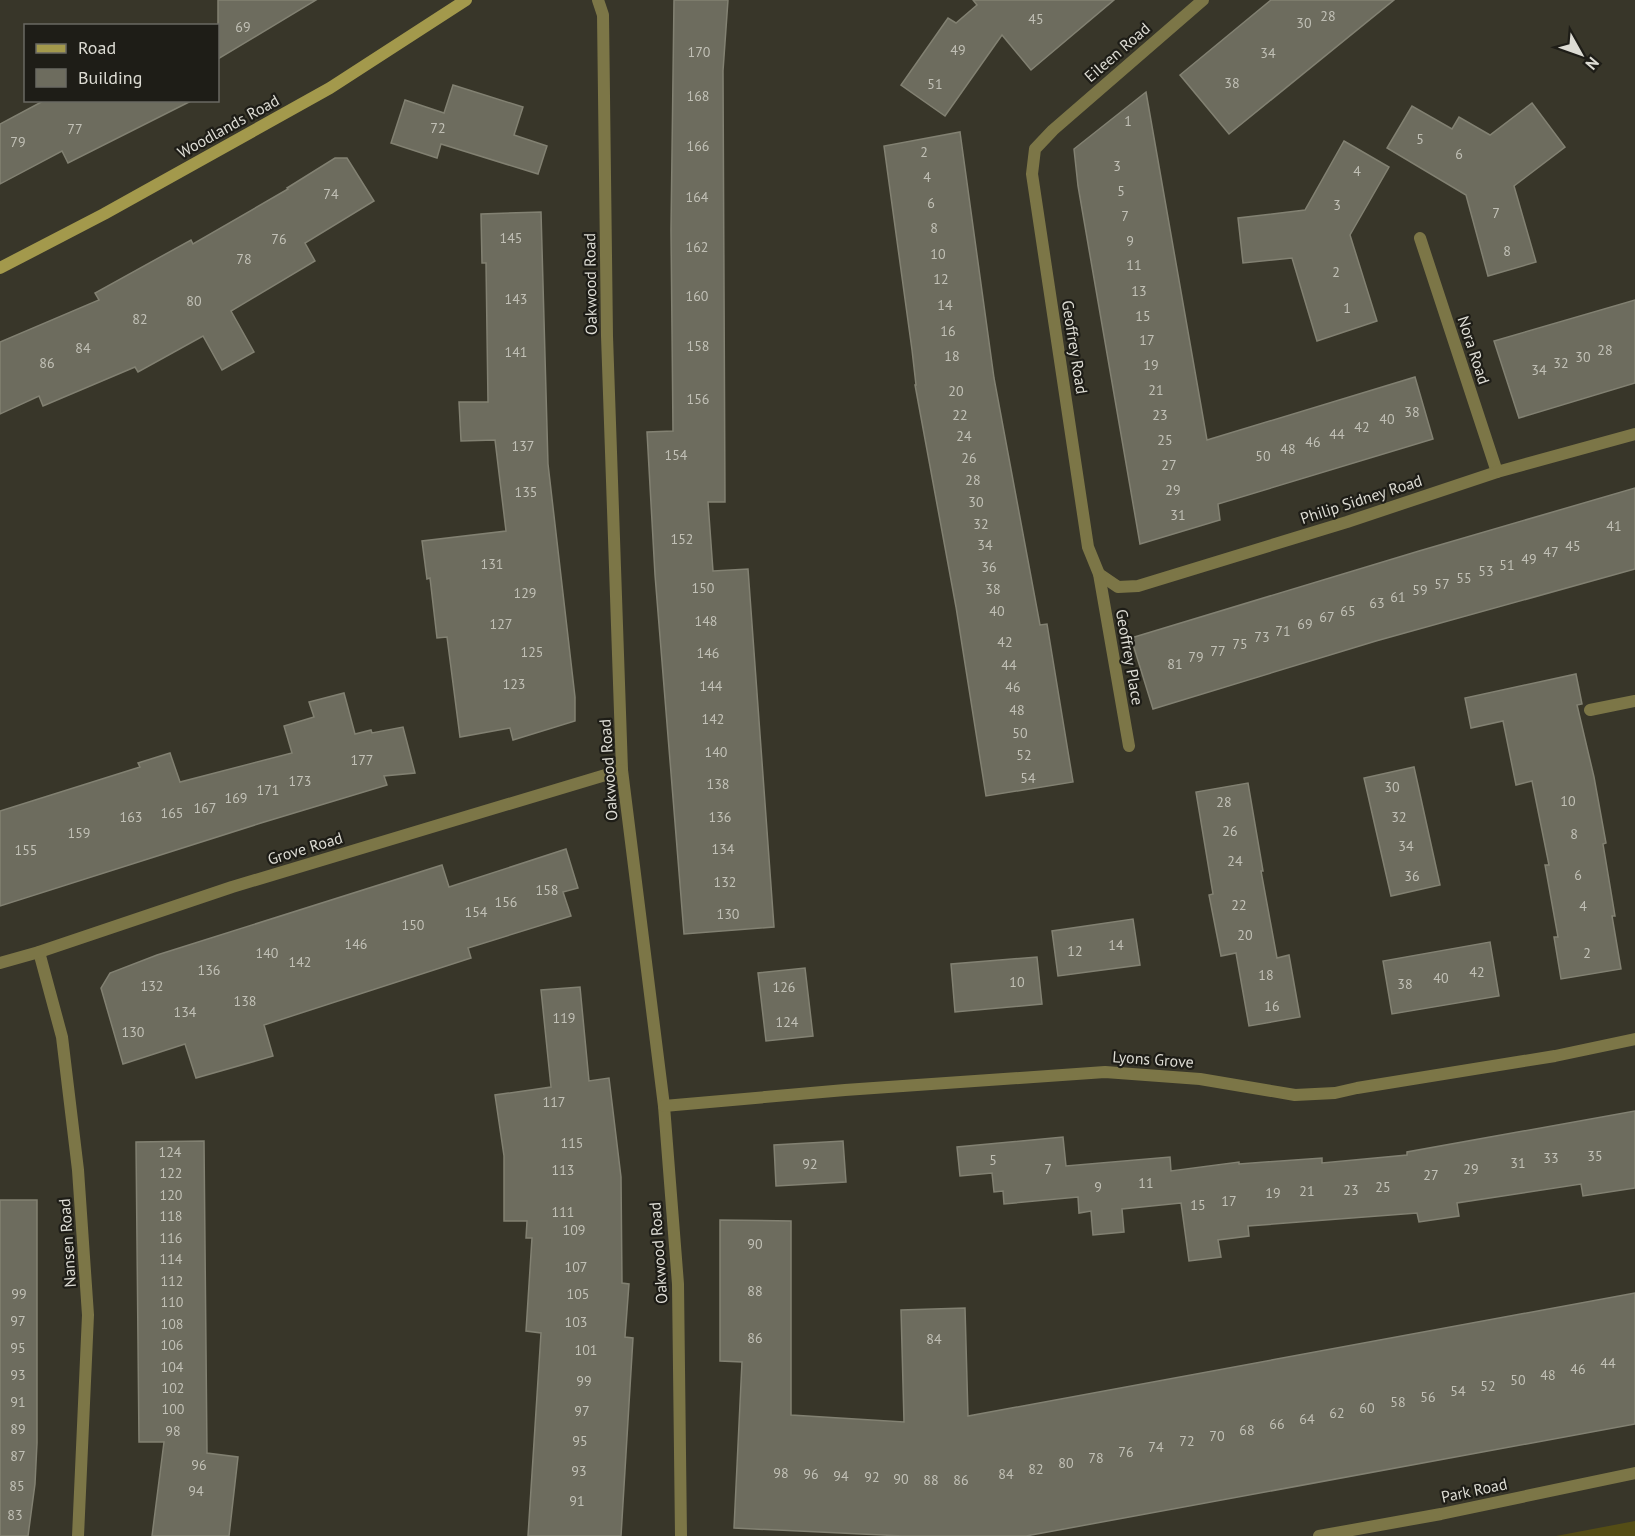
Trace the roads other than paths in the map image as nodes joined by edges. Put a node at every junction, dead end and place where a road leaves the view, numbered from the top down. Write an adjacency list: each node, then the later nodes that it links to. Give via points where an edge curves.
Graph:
1 (466, 0): 6 (street, Woodlands Road, via 330,88)
2 (598, 0): 13 (street, Oakwood Road, via 603,15 607,336)
3 (1203, 0): 4 (street, Eileen Road)
4 (1053, 130): 9 (street, Geoffrey Road, via 1035,149 1032,174 1088,547)
5 (1420, 238): 8 (street, Nora Road)
6 (0, 268)
7 (1635, 434): 8 (street, Philip Sidney Road)
8 (1497, 472): 9 (street, Philip Sidney Road, via 1138,586 1118,587)
9 (1099, 574): 12 (street, Geoffrey Place)
10 (1635, 701): 11 (street)
11 (1590, 710)
12 (1130, 746)
13 (622, 770): 14 (street, Grove Road, via 232,887); 17 (street, Oakwood Road)
14 (39, 952): 15 (street, Grove Road); 19 (street, Nansen Road, via 62,1037 78,1170 88,1315)
15 (0, 963)
16 (1635, 1039): 17 (street, Lyons Grove, via 1335,1093 1295,1095 1200,1079 1105,1072)
17 (664, 1106): 20 (street, Oakwood Road, via 678,1284)
18 (1635, 1473): 21 (street, Park Road)
19 (78, 1536)
20 (681, 1536)
21 (1319, 1536)

